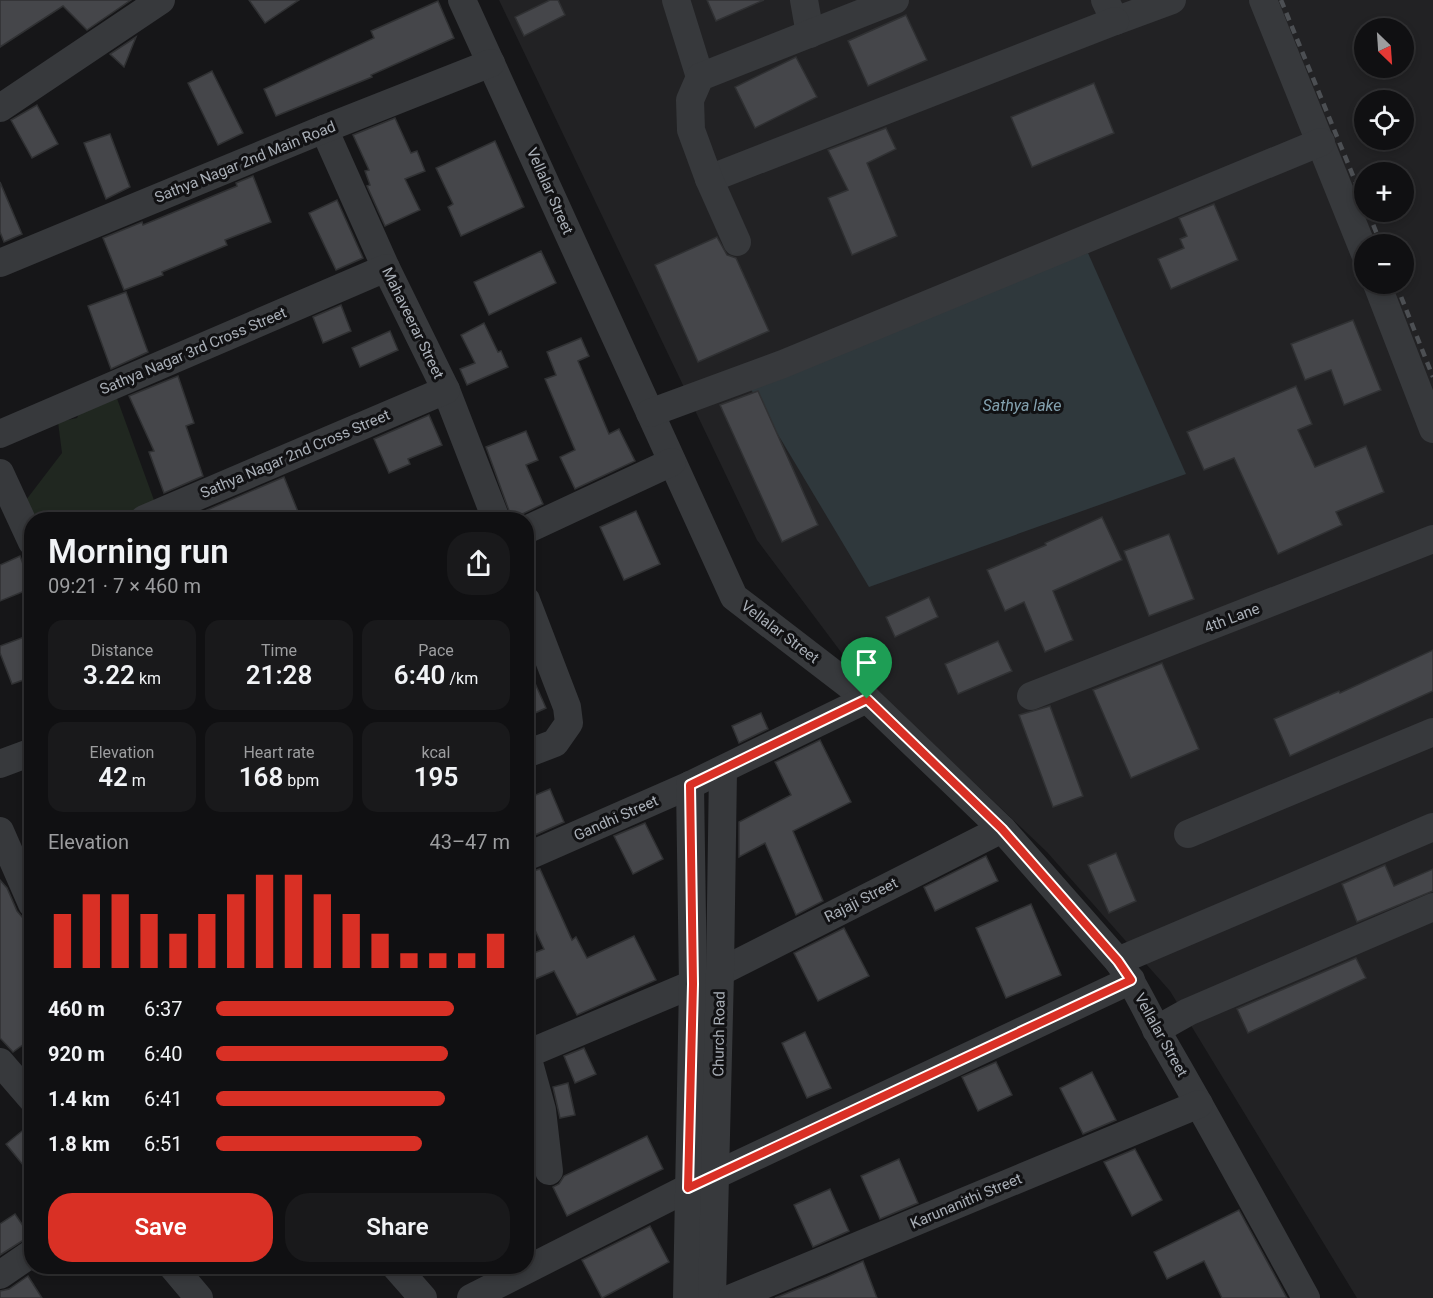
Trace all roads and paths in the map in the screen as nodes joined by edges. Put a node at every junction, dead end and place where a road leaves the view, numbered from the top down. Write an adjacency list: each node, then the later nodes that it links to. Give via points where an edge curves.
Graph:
1 (161, 0): 12 (street)
2 (462, 0): 10 (street, Vellalar Street)
3 (676, 0): 11 (street)
4 (804, 0): 9 (street)
5 (895, 0): 9 (street)
6 (1172, 0): 8 (street)
7 (1263, 0): 14 (street)
8 (1110, 11): 15 (street)
9 (810, 34): 11 (street)
10 (491, 63): 13 (street, Sathya Nagar 2nd Main Road); 22 (street, Vellalar Street)
11 (700, 77): 15 (street, via 690,100 691,130)
12 (0, 108)
13 (324, 129): 18 (street, Sathya Nagar 2nd Main Road); 19 (street, Mahaveerar Street)
14 (1321, 142): 16 (street); 22 (street, via 783,364)
15 (710, 179): 17 (street)
16 (1357, 234)
17 (737, 242)
18 (0, 263)
19 (386, 268): 21 (street, Mahaveerar Street); 24 (street, Sathya Nagar 3rd Cross Street)
20 (1381, 294): 23 (street)
21 (446, 390): 27 (street, Sathya Nagar 2nd Cross Street); 28 (street, Mahaveerar Street)
22 (650, 413): 25 (street, Vellalar Street)
23 (1433, 429)
24 (0, 434)
25 (672, 462): 30 (street); 34 (street, Vellalar Street, via 734,597)
26 (0, 473): 29 (street)
27 (160, 512)
28 (493, 512)
29 (24, 525)
30 (534, 526)
31 (1433, 539): 33 (street, 4th Lane)
32 (534, 621): 36 (street, via 567,707 569,723 555,743)
33 (1031, 696)
34 (867, 699): 39 (street, Gandhi Street); 42 (street, Vellalar Street)
35 (1433, 732): 44 (street)
36 (534, 751)
37 (24, 755): 38 (street)
38 (0, 764)
39 (723, 770): 40 (street, Gandhi Street); 49 (street, Church Road)
40 (690, 785): 45 (street, Gandhi Street); 50 (street, Church Road)
41 (1433, 827): 48 (street)
42 (1002, 829): 48 (street, Vellalar Street); 49 (street, Rajaji Street)
43 (0, 831): 46 (street)
44 (1188, 834)
45 (534, 853)
46 (24, 886)
47 (1433, 907): 51 (street, via 1188,1012)
48 (1125, 971): 51 (street, Vellalar Street); 58 (street)
49 (720, 972): 58 (street, Church Road)
50 (693, 984): 52 (street); 59 (street, Church Road)
51 (1156, 1030): 55 (street, Vellalar Street)
52 (534, 1050)
53 (0, 1062): 54 (street)
54 (24, 1090)
55 (1199, 1104): 71 (street, Karunanithi Street); 72 (street, Vellalar Street)
56 (534, 1114): 57 (street)
57 (549, 1171)
58 (716, 1175): 59 (street); 70 (street, Church Road)
59 (688, 1188): 61 (street); 69 (street, Church Road)
60 (24, 1258): 62 (street)
61 (534, 1266)
62 (1, 1272)
63 (179, 1274): 66 (street)
64 (402, 1274): 67 (street)
65 (518, 1274): 68 (street)
66 (199, 1298)
67 (423, 1298)
68 (471, 1298)
69 (687, 1298)
70 (712, 1298)
71 (732, 1298)
72 (1306, 1298)

